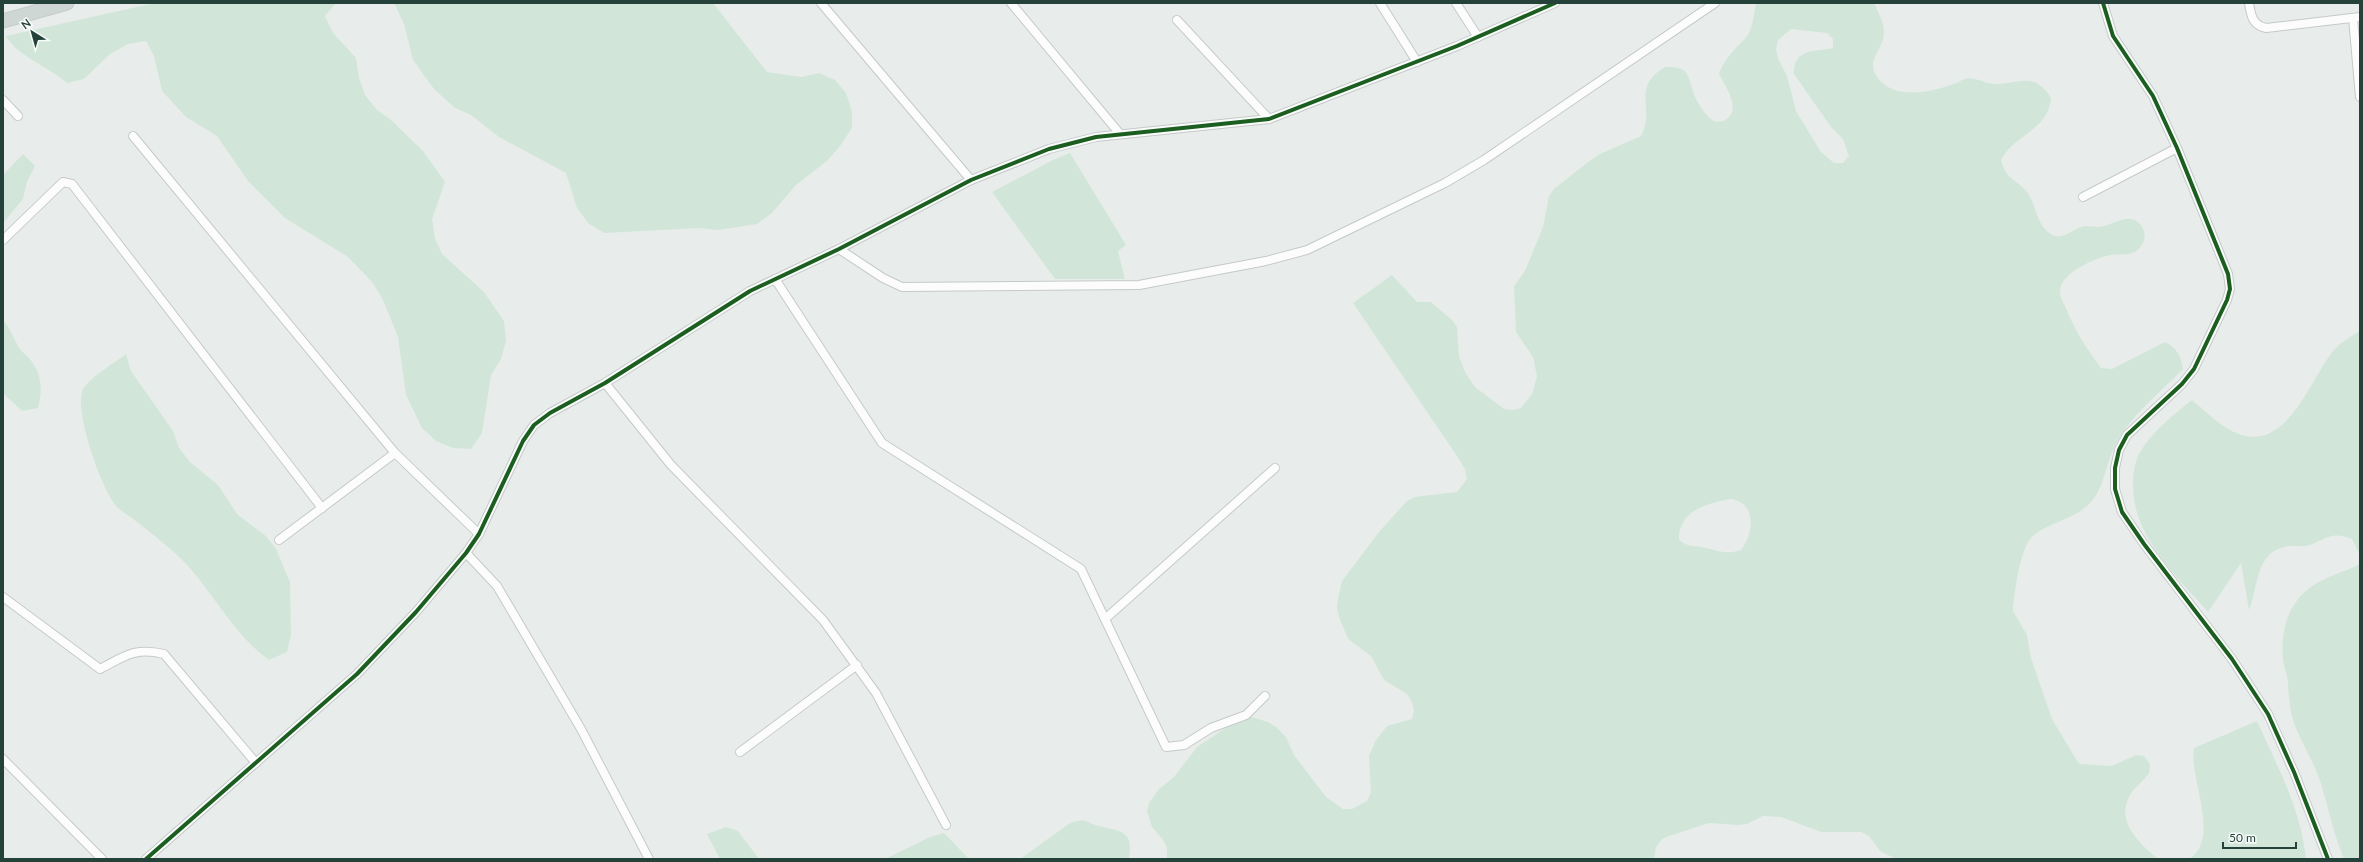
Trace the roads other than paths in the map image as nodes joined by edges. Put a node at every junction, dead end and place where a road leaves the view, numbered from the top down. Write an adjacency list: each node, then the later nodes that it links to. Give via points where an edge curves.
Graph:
1 (67, 3): 12 (main road)
2 (822, 3): 23 (street)
3 (1011, 3): 20 (street)
4 (1380, 3): 14 (street)
5 (1456, 3): 13 (street)
6 (1555, 3): 13 (street)
7 (1715, 3): 26 (street, via 1484,160 1445,183 1307,250 1266,261 1138,285 902,287 883,278)
8 (2102, 3): 22 (street, via 2113,36 2153,96)
9 (2248, 3): 10 (street, via 2251,17 2266,28)
10 (2356, 18): 15 (street)
11 (1177, 20): 19 (street)
12 (3, 21)
13 (1478, 37): 14 (street)
14 (1417, 62): 19 (street)
15 (2358, 62): 16 (street)
16 (2360, 97)
17 (3, 100): 18 (street)
18 (18, 116)
19 (1269, 119): 20 (street)
20 (1120, 134): 23 (street, via 1074,141)
21 (133, 136): 29 (street)
22 (2178, 148): 24 (street); 46 (street, via 2228,274 2230,289 2194,369 2182,384 2127,435 2119,450 2115,468 2115,489 2126,518 2232,659 2268,714)
23 (971, 180): 26 (street)
24 (2083, 197)
25 (3, 240): 31 (street, via 63,182 72,184)
26 (839, 249): 27 (street)
27 (775, 280): 28 (street, via 750,291); 36 (street, via 882,443 1081,569)
28 (605, 383): 32 (street, via 534,424); 37 (street, via 671,465 824,620)
29 (395, 453): 31 (street); 32 (street)
30 (1275, 468): 36 (street)
31 (322, 508): 33 (street)
32 (479, 534): 34 (street)
33 (279, 540)
34 (466, 553): 41 (street, via 416,612 357,674); 45 (street, via 497,586 581,729)
35 (3, 597): 41 (street, via 100,669 130,653 147,650 164,654)
36 (1104, 619): 38 (street, via 1166,748 1184,745 1211,728 1246,715)
37 (857, 665): 39 (street); 42 (street, via 876,693)
38 (1266, 696)
39 (740, 752)
40 (3, 759): 43 (street)
41 (256, 763): 44 (street)
42 (946, 825)
43 (102, 859)
44 (146, 859)
45 (649, 859)
46 (2328, 859)

